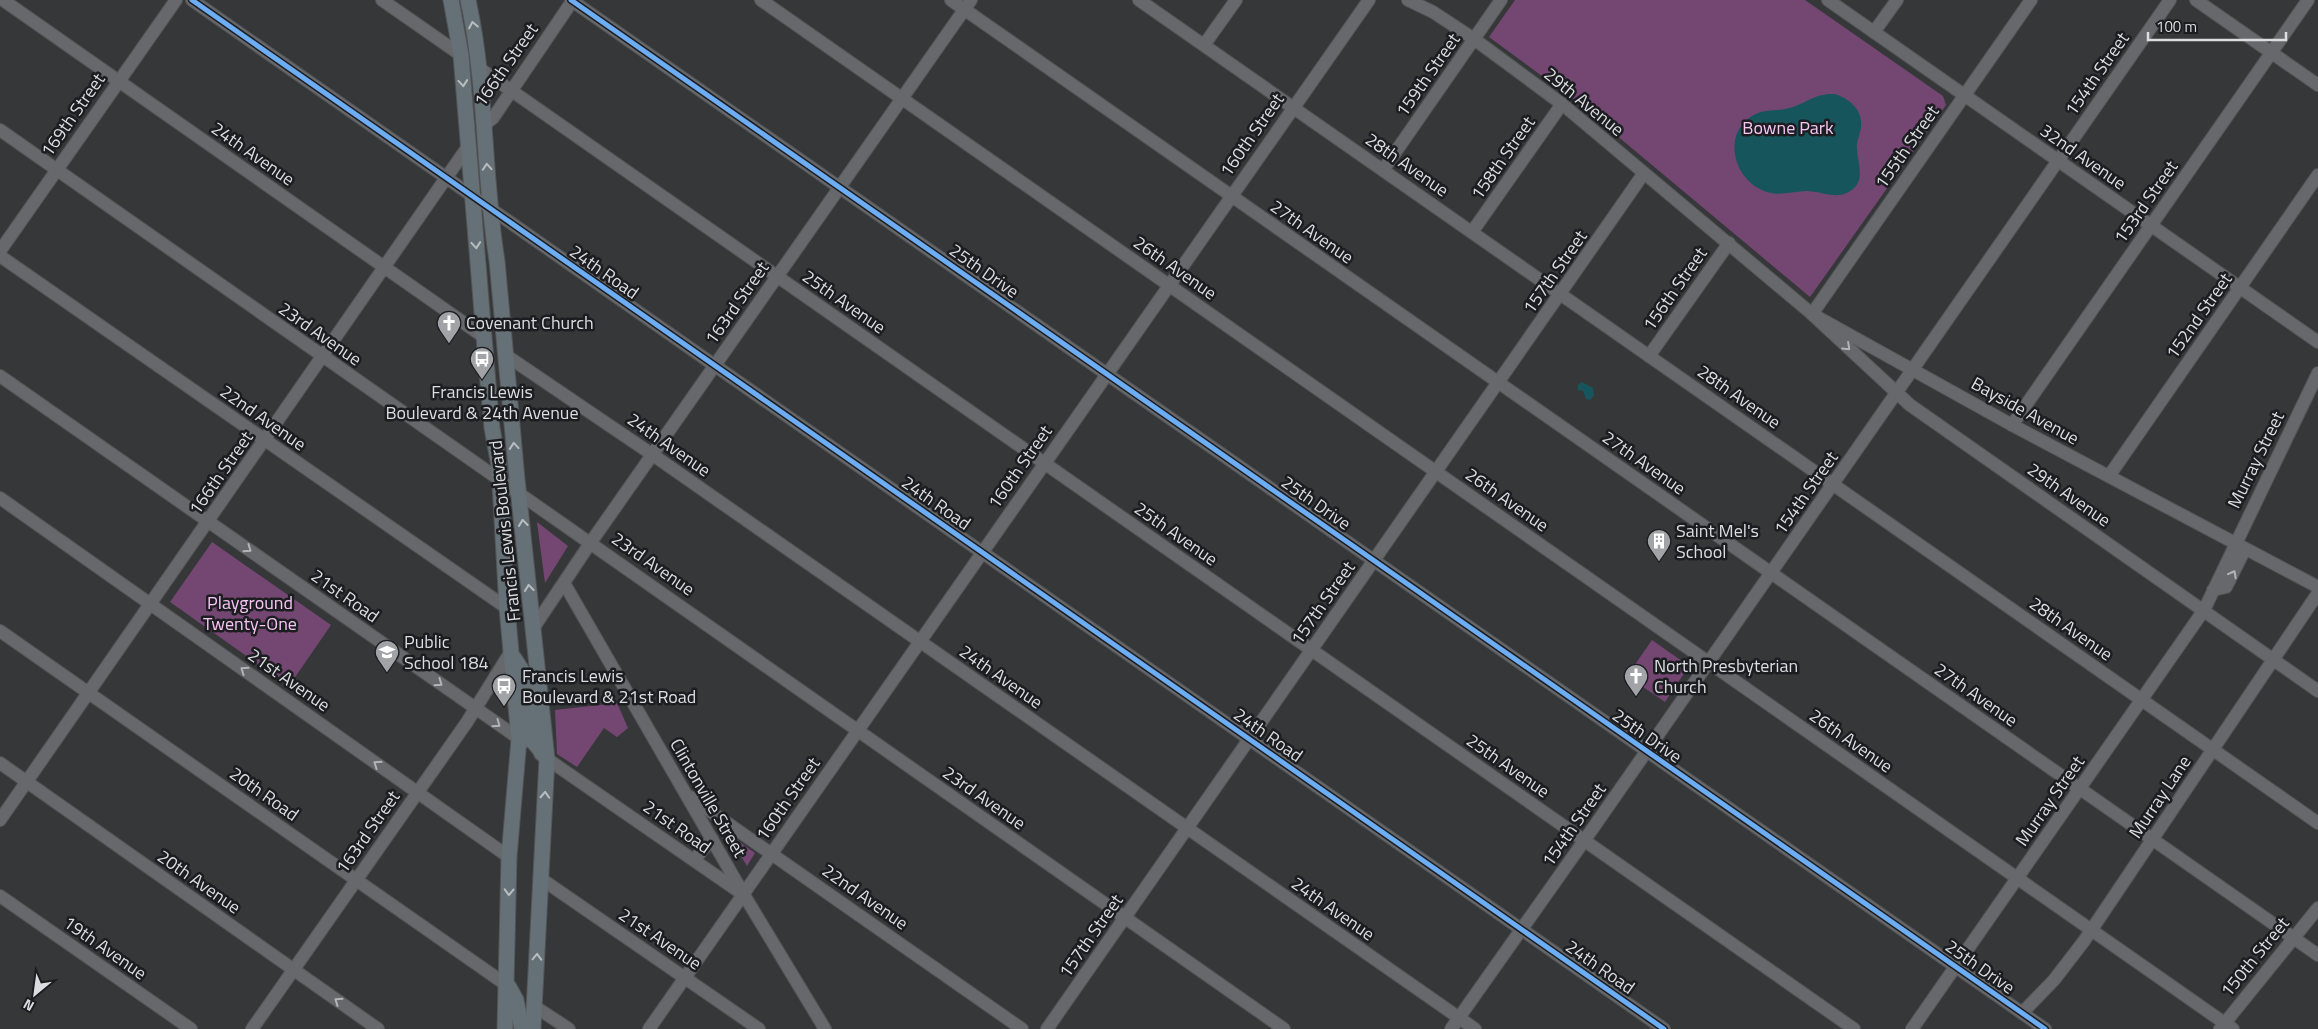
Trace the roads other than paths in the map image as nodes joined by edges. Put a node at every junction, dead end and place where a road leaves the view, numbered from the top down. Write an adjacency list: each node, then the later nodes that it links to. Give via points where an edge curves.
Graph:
1 (3, 0): 28 (street, 24th Avenue)
2 (176, 0): 28 (street, 169th Street)
3 (192, 0): 43 (street, 24th Road)
4 (382, 0): 26 (street)
5 (451, 0): 26 (main road, Francis Lewis Boulevard)
6 (468, 0): 27 (main road, Francis Lewis Boulevard, one-way to 6)
7 (572, 0): 30 (street, 166th Street); 44 (street, 25th Drive)
8 (761, 0): 32 (street, 26th Avenue)
9 (951, 0): 21 (street, 27th Avenue)
10 (1139, 0): 24 (street, 28th Avenue)
11 (1236, 0): 24 (street)
12 (1369, 0): 34 (street, 160th Street)
13 (1408, 0): 23 (street, 29th Avenue)
14 (1501, 0): 23 (street, 159th Street)
15 (1828, 0): 22 (street, 32nd Avenue)
16 (1897, 0): 22 (street)
17 (2031, 0): 31 (street, 155th Street)
18 (2170, 0): 38 (street, 154th Street)
19 (2196, 0): 25 (street)
20 (2308, 0): 25 (street, 153rd Street)
21 (967, 5): 32 (street, 163rd Street); 46 (street, 27th Avenue)
22 (1874, 32): 31 (street, 32nd Avenue)
23 (1474, 39): 33 (street, 29th Avenue); 40 (street, 159th Street)
24 (1204, 45): 34 (street, 28th Avenue)
25 (2271, 53): 29 (street); 48 (street, 153rd Street)
26 (461, 55): 37 (main road, Francis Lewis Boulevard, one-way to 37)
27 (479, 68): 30 (street, 25th Avenue); 35 (main road, Francis Lewis Boulevard)
28 (119, 81): 39 (street, 169th Street); 53 (street, 24th Avenue)
29 (2318, 85)
30 (512, 90): 35 (street, 166th Street, via 493,118); 54 (street, 25th Avenue)
31 (1964, 95): 38 (street, 32nd Avenue); 58 (street, 155th Street)
32 (902, 98): 44 (street, 163rd Street); 55 (street, 26th Avenue)
33 (1562, 104): 41 (street, 29th Avenue); 49 (street, 158th Street)
34 (1294, 107): 40 (street, 28th Avenue); 46 (street, 160th Street)
35 (484, 125): 47 (main road, Francis Lewis Boulevard, one-way to 35)
36 (0, 130): 39 (street, 23rd Avenue)
37 (469, 145): 43 (street, 166th Street); 45 (main road, Francis Lewis Boulevard)
38 (2059, 161): 48 (street, 32nd Avenue); 65 (street, 154th Street)
39 (56, 170): 51 (street, 169th Street); 63 (street, 23rd Avenue)
40 (1383, 170): 49 (street, 28th Avenue)
41 (1644, 173): 50 (street, 29th Avenue); 57 (street, 157th Street)
42 (2318, 175): 56 (street, 152nd Street)
43 (446, 177): 45 (street, 24th Road); 53 (street, 166th Street)
44 (840, 188): 54 (street, 163rd Street); 67 (street, 25th Drive)
45 (471, 196): 47 (street, 24th Road); 59 (main road, Francis Lewis Boulevard, one-way to 59)
46 (1231, 196): 55 (street, 160th Street); 69 (street, 27th Avenue)
47 (490, 210): 61 (main road, Francis Lewis Boulevard); 64 (street, 24th Road)
48 (2151, 226): 56 (street, 32nd Avenue); 71 (street, 153rd Street)
49 (1472, 232): 57 (street, 28th Avenue)
50 (1728, 243): 58 (street, Bayside Avenue); 62 (street, 156th Street)
51 (0, 251)
52 (0, 256): 72 (street, 22nd Avenue)
53 (385, 268): 59 (street, 24th Avenue); 63 (street, 166th Street)
54 (777, 277): 64 (street, 163rd Street); 74 (street, 25th Avenue)
55 (1169, 285): 67 (street, 160th Street); 75 (street, 26th Avenue)
56 (2240, 287): 60 (street, 32nd Avenue); 76 (street, 152nd Street)
57 (1560, 294): 62 (street, 28th Avenue); 69 (street, 157th Street)
58 (1812, 314): 65 (street, Bayside Avenue); 70 (street, 29th Avenue, one-way to 70)
59 (484, 337): 77 (main road, Francis Lewis Boulevard)
60 (2318, 342)
61 (507, 356): 73 (street, 24th Avenue); 79 (main road, Francis Lewis Boulevard, one-way to 61)
62 (1649, 356): 78 (street, 28th Avenue)
63 (323, 357): 72 (street, 166th Street); 77 (street, 23rd Avenue)
64 (715, 366): 73 (street, 163rd Street); 84 (street, 24th Road)
65 (1914, 369): 70 (street, 154th Street); 71 (street, Bayside Avenue)
66 (2318, 373): 83 (street, Murray Street)
67 (1107, 374): 74 (street, 160th Street); 85 (street, 25th Drive)
68 (0, 376): 81 (street, 21st Road)
69 (1498, 383): 75 (street, 157th Street); 86 (street, 27th Avenue)
70 (1896, 393): 78 (street, 154th Street); 92 (street, 29th Avenue)
71 (2012, 425): 76 (street, Bayside Avenue)
72 (265, 441): 81 (street, 166th Street); 91 (street, 22nd Avenue)
73 (653, 455): 82 (street, 163rd Street); 95 (street, 24th Avenue)
74 (1044, 463): 84 (street, 160th Street); 96 (street, 25th Avenue)
75 (1436, 472): 85 (street, 157th Street); 99 (street, 26th Avenue)
76 (2109, 476): 83 (street, Bayside Avenue)
77 (500, 481): 79 (street, 23rd Avenue); 91 (main road, Francis Lewis Boulevard)
78 (1833, 484): 86 (street, 154th Street); 102 (street, 28th Avenue)
79 (519, 495): 82 (street, 23rd Avenue); 93 (main road, Francis Lewis Boulevard, one-way to 79)
80 (0, 498): 90 (street, 21st Avenue)
81 (209, 521): 90 (street, 166th Street); 103 (street, 21st Road, one-way to 103)
82 (591, 542): 87 (street, 163rd Street); 104 (street, 23rd Avenue)
83 (2240, 547): 88 (street, Bayside Avenue); 92 (street, Murray Street, via 2226,588 2213,590)
84 (982, 552): 95 (street, 160th Street); 106 (street, 24th Road)
85 (1374, 561): 96 (street, 157th Street); 108 (street, 25th Drive)
86 (1771, 574): 99 (street, 154th Street); 112 (street, 27th Avenue)
87 (564, 582): 93 (street, 163rd Street); 114 (street, Clintonville Street)
88 (2318, 587)
89 (2318, 594): 98 (street, Murray Lane)
90 (151, 603): 101 (street, 166th Street); 113 (street, 21st Avenue, one-way to 90)
91 (507, 608): 97 (main road, Francis Lewis Boulevard)
92 (2204, 610): 98 (street, 29th Avenue); 102 (street, Murray Street)
93 (534, 627): 109 (main road, Francis Lewis Boulevard)
94 (0, 631): 101 (street, 20th Road)
95 (920, 641): 104 (street, 160th Street); 117 (street, 24th Avenue)
96 (1312, 650): 106 (street, 157th Street); 120 (street, 25th Avenue)
97 (510, 653): 103 (street, 163rd Street); 105 (main road, Francis Lewis Boulevard); 109 (main road, via 521,668 528,697 532,740)
98 (2273, 659): 100 (street, 29th Avenue); 107 (street, Murray Lane)
99 (1709, 663): 108 (street, 154th Street); 125 (street, 26th Avenue)
100 (2318, 691)
101 (89, 692): 111 (street, 166th Street); 126 (street, 20th Road)
102 (2142, 700): 107 (street, 28th Avenue); 112 (street, Murray Street)
103 (474, 708): 105 (street, 21st Road, one-way to 105); 113 (street, 163rd Street)
104 (858, 731): 121 (street, 160th Street); 130 (street, 23rd Avenue)
105 (519, 739): 109 (street, 21st Road); 122 (main road, Francis Lewis Boulevard)
106 (1249, 739): 117 (street, 157th Street); 131 (street, 24th Road)
107 (2212, 749): 116 (street, 28th Avenue); 119 (street, Murray Lane)
108 (1646, 752): 120 (street, 154th Street); 135 (street, 25th Drive)
109 (547, 759): 123 (street, 21st Road); 124 (main road, Francis Lewis Boulevard, one-way to 109)
110 (0, 763): 111 (street, 20th Avenue)
111 (26, 782): 115 (street, 166th Street); 136 (street, 20th Avenue)
112 (2079, 789): 119 (street, 27th Avenue); 125 (street, Murray Street)
113 (417, 792): 122 (street, 21st Avenue); 126 (street, 163rd Street)
114 (687, 795): 118 (street, Clintonville Street); 121 (street, 22nd Avenue)
115 (0, 820)
116 (2318, 823)
117 (1187, 828): 130 (street, 157th Street); 141 (street, 24th Avenue)
118 (712, 839): 123 (street); 127 (street, Clintonville Street)
119 (2153, 839): 132 (street, Murray Lane); 133 (street, 27th Avenue)
120 (1584, 841): 131 (street, 154th Street); 159 (street, 25th Avenue)
121 (772, 853): 127 (street, 160th Street); 153 (street, 22nd Avenue)
122 (509, 857): 138 (main road, Francis Lewis Boulevard, one-way to 138)
123 (694, 860): 127 (street, 21st Road)
124 (540, 878): 137 (street, 21st Avenue); 139 (main road, Francis Lewis Boulevard, one-way to 124)
125 (2017, 878): 132 (street, 26th Avenue); 135 (street, Murray Street)
126 (356, 880): 136 (street, 163rd Street); 138 (street, 20th Road)
127 (744, 895): 137 (street, 160th Street); 152 (street, Clintonville Street)
128 (0, 896): 143 (street, 19th Avenue)
129 (2318, 908): 133 (street, 150th Street)
130 (1124, 918): 154 (street, 157th Street); 155 (street, 23rd Avenue)
131 (1522, 930): 141 (street, 154th Street); 158 (street, 24th Road)
132 (2091, 930): 140 (street, Murray Lane, via 2054,980); 142 (street, 26th Avenue)
133 (2293, 938): 134 (street, 27th Avenue); 142 (street, 150th Street)
134 (2318, 955)
135 (1955, 967): 140 (street, 25th Drive); 160 (street, Murray Street)
136 (294, 970): 144 (street, 163rd Street); 145 (street, 20th Avenue, one-way to 136)
137 (685, 977): 150 (street, 160th Street); 151 (street, 21st Avenue)
138 (508, 986): 146 (main road, Francis Lewis Boulevard); 147 (main road, via 516,1000)
139 (534, 1006): 148 (main road, Francis Lewis Boulevard); 149 (street)
140 (2022, 1013): 161 (street, 25th Drive)
141 (1458, 1018): 156 (street, 154th Street); 157 (street, 24th Avenue)
142 (2226, 1027)
143 (191, 1029)
144 (252, 1029)
145 (378, 1029)
146 (506, 1029)
147 (522, 1029)
148 (533, 1029)
149 (569, 1029)
150 (649, 1029)
151 (759, 1029)
152 (825, 1029)
153 (1022, 1029)
154 (1047, 1029)
155 (1284, 1029)
156 (1451, 1029)
157 (1475, 1029)
158 (1664, 1029)
159 (1854, 1029)
160 (1912, 1029)
161 (2044, 1029)

